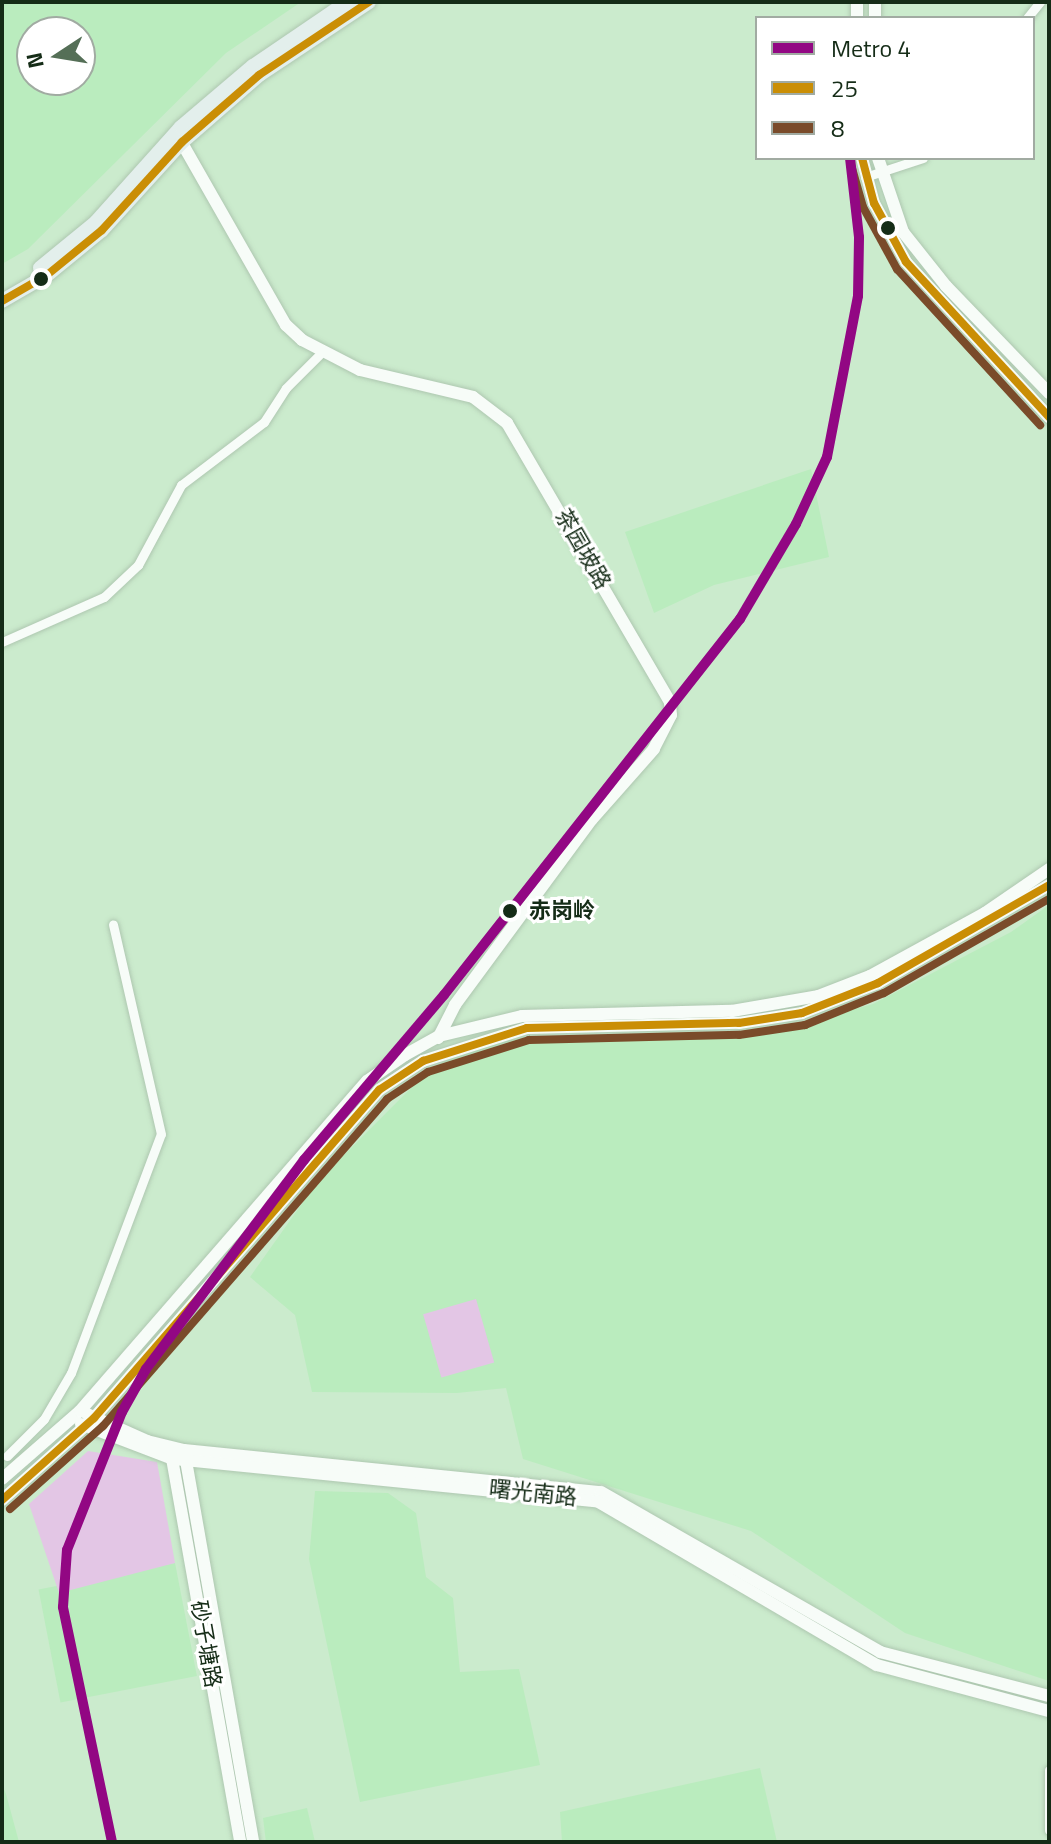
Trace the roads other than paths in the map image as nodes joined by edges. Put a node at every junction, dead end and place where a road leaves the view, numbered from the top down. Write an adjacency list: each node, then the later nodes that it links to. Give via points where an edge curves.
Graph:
1 (347, 2): 3 (main road, via 253,66)
2 (369, 2): 3 (main road, via 259,75)
3 (179, 138): 9 (main road, via 96,222); 10 (main road, via 102,230 47,275); 11 (main road, 茶园坡路, via 286,325)
4 (862, 160): 8 (main road)
5 (878, 160): 7 (main road)
6 (917, 160): 7 (street)
7 (879, 172): 8 (street); 12 (main road, via 903,232 927,264)
8 (865, 177): 13 (main road, via 889,234 917,277)
9 (2, 290)
10 (2, 301)
11 (320, 354): 14 (street, via 286,388 264,422 181,485 138,565 104,597); 18 (main road, 茶园坡路, via 360,370 473,397 507,423 670,702 671,715 654,749 592,819 455,1005)
12 (1049, 393)
13 (1049, 417)
14 (2, 642)
15 (1049, 869): 18 (main road, via 985,913 870,976 818,996 732,1011 522,1016)
16 (1049, 885): 19 (main road, via 878,983 802,1013 739,1023 539,1026 492,1034)
17 (113, 924): 23 (street, via 161,1134 71,1373 44,1419)
18 (439, 1036): 19 (main road, 茶园坡路); 20 (main road, via 367,1081)
19 (423, 1061): 21 (main road, via 379,1090)
20 (76, 1415): 21 (main road, 曙光南路); 24 (main road)
21 (90, 1422): 22 (main road, 曙光南路); 25 (main road)
22 (178, 1454): 26 (main road, 曙光南路, via 601,1492 880,1652); 27 (main road, 曙光南路, via 597,1501 877,1665); 30 (main road, 砂子塘路); 31 (main road, 砂子塘路)
23 (7, 1456)
24 (2, 1479)
25 (2, 1500)
26 (1049, 1696)
27 (1049, 1711)
28 (1049, 1770): 29 (street)
29 (1049, 1830)
30 (240, 1842)
31 (253, 1842)

